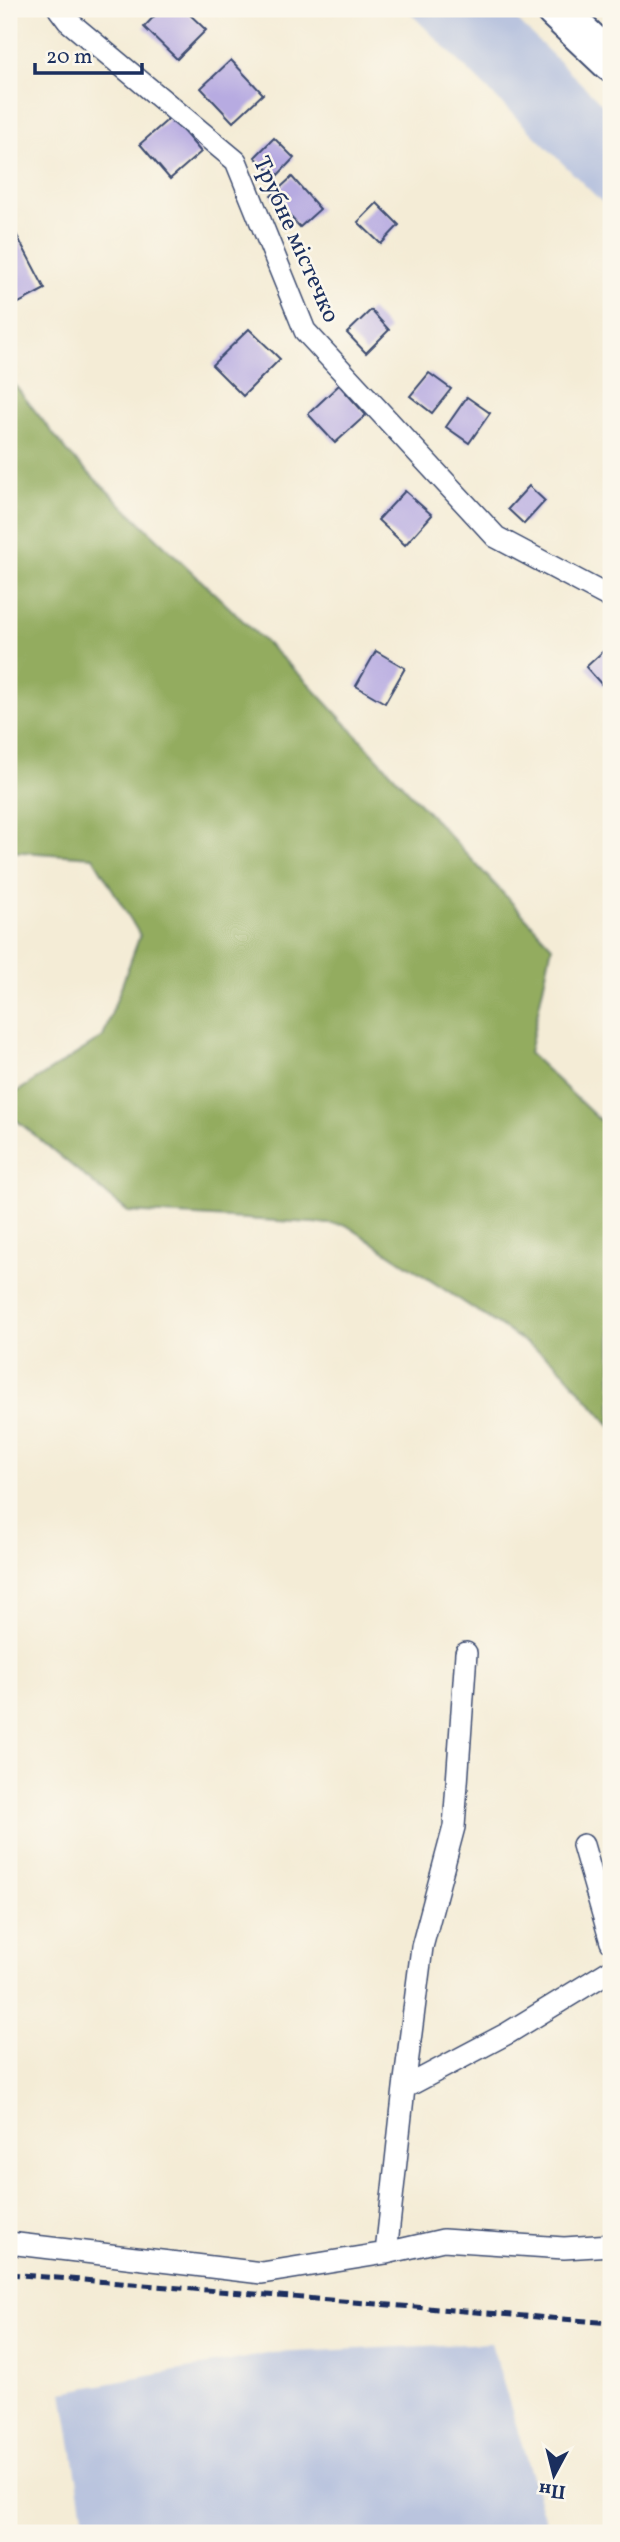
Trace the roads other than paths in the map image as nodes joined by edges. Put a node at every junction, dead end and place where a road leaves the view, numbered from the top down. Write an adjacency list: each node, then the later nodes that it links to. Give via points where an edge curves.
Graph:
1 (59, 9): 4 (lane, Трубне містечко, via 236,161 305,331 496,537)
2 (555, 9): 3 (street)
3 (611, 62)
4 (611, 597)
5 (466, 1653): 9 (lane, via 454,1827 422,1947)
6 (583, 1846): 7 (lane)
7 (611, 1942)
8 (611, 1970): 9 (lane, via 508,2033)
9 (404, 2088): 12 (lane)
10 (9, 2243): 12 (lane, via 262,2273)
11 (611, 2245): 12 (lane, via 564,2248 443,2241)
12 (386, 2253)

